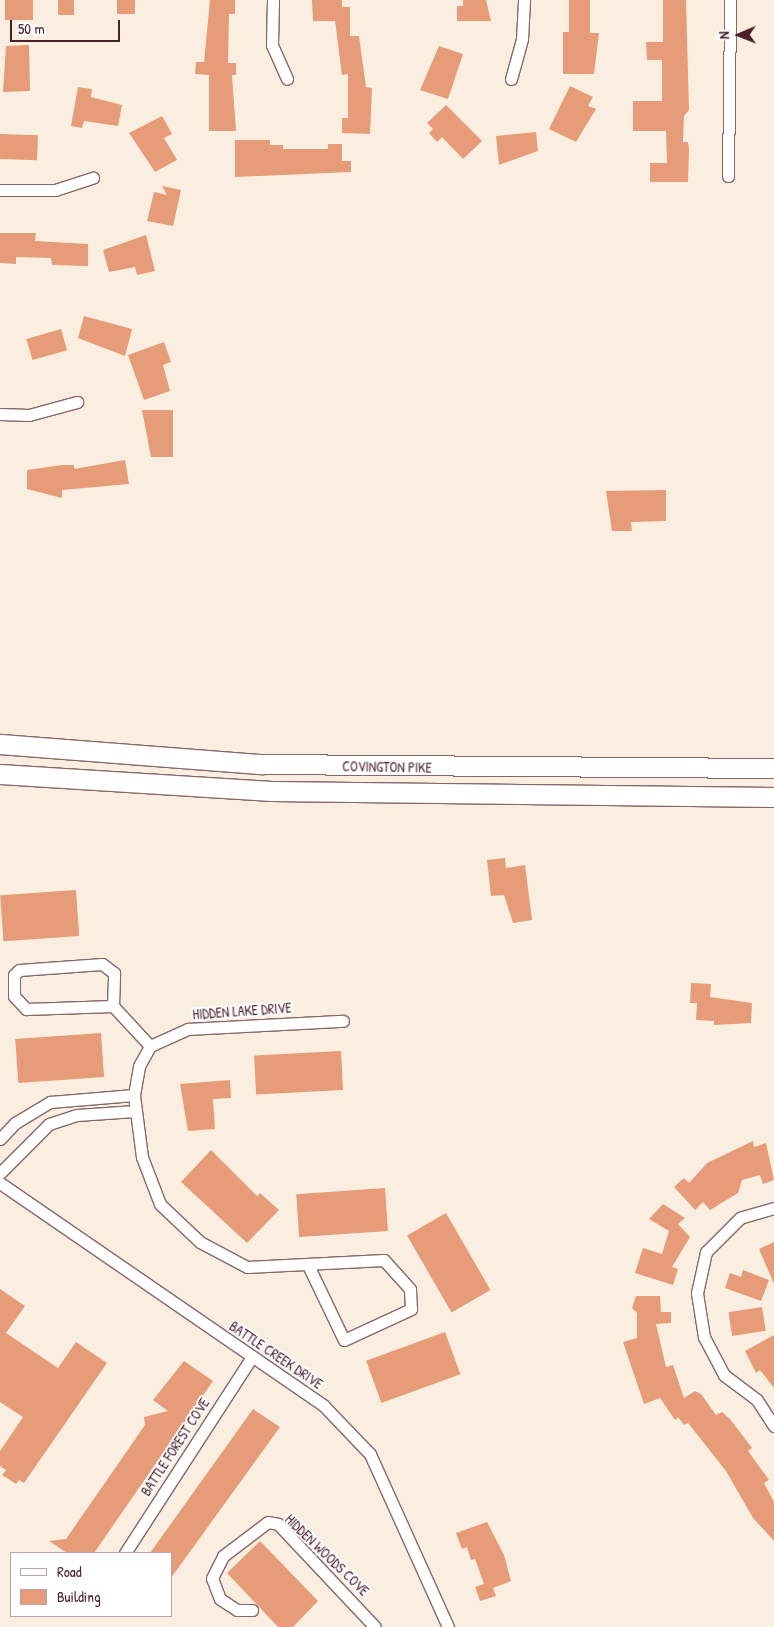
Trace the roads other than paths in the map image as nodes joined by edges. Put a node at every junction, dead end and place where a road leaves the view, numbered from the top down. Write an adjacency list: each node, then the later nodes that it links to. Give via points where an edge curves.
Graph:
1 (273, 0): 4 (street, via 272,45)
2 (524, 0): 5 (street, via 522,39)
3 (730, 0): 6 (street)
4 (287, 79)
5 (511, 79)
6 (728, 176)
7 (93, 178): 8 (street, via 54,190)
8 (0, 190)
9 (76, 402): 10 (street, via 28,414)
10 (0, 414)
11 (0, 744): 12 (main road, COVINGTON PIKE, via 262,764)
12 (774, 768)
13 (0, 774): 14 (main road, COVINGTON PIKE, via 271,791)
14 (774, 797)
15 (113, 1006): 15 (street, via 26,1009 14,996 14,975 20,970 102,964 114,973); 17 (street)
16 (343, 1020): 17 (street, HIDDEN LAKE DRIVE, via 188,1029)
17 (150, 1046): 18 (street, via 139,1066)
18 (134, 1095): 19 (street); 20 (street, via 50,1102 15,1123)
19 (135, 1111): 21 (street, via 77,1115 49,1124); 24 (street, via 142,1157 160,1204 200,1242 247,1267)
20 (0, 1139)
21 (0, 1173)
22 (0, 1183): 25 (street, BATTLE CREEK DRIVE)
23 (774, 1208): 26 (street, via 740,1218 706,1252 697,1293 704,1337 724,1375 757,1400)
24 (308, 1265): 24 (street, via 384,1260 410,1289 411,1309 344,1340)
25 (250, 1358): 27 (street, BATTLE FOREST COVE); 30 (street, BATTLE CREEK DRIVE, via 323,1405 370,1454)
26 (774, 1426)
27 (126, 1552)
28 (252, 1610): 29 (street, HIDDEN WOODS COVE, via 237,1610 220,1599 212,1578 223,1556 268,1522 278,1524)
29 (375, 1627)
30 (448, 1627)

